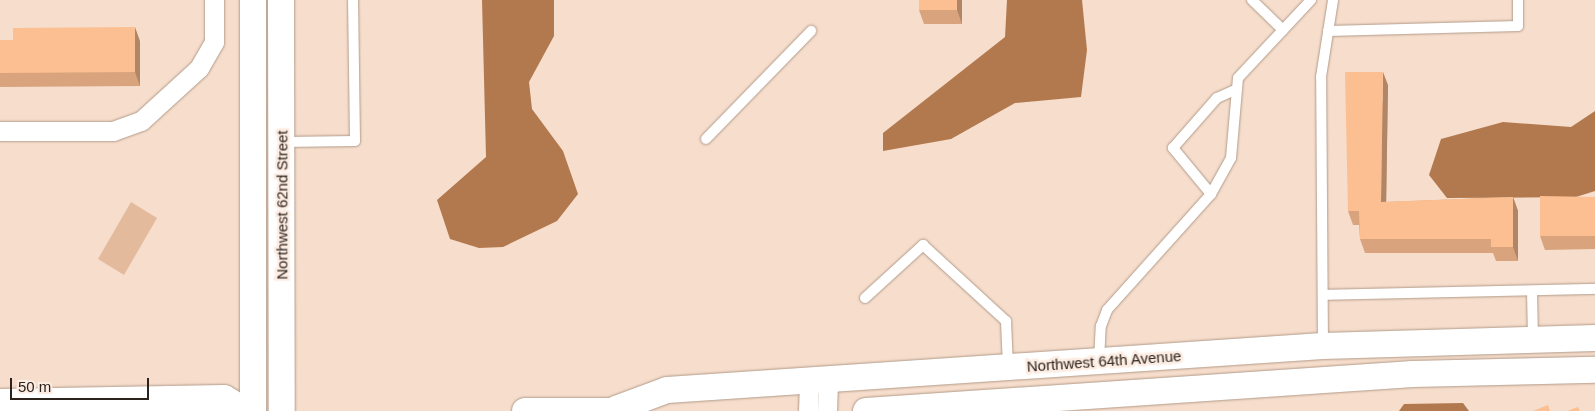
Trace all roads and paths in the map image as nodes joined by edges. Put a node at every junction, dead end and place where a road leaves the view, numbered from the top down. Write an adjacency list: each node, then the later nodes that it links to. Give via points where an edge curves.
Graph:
1 (214, 0): 13 (street, via 214,42 199,68 141,121 113,131)
2 (253, 0): 16 (street, Northwest 62nd Street)
3 (281, 0): 15 (street, Northwest 62nd Street)
4 (353, 0): 15 (lane, via 355,141)
5 (1252, 0): 9 (lane)
6 (1311, 0): 9 (lane)
7 (1333, 0): 11 (lane)
8 (1518, 0): 11 (lane, via 1518,26)
9 (1283, 30): 12 (lane, via 1238,78)
10 (811, 31): 14 (lane)
11 (1328, 31): 21 (lane, via 1321,77)
12 (1237, 89): 17 (lane, via 1231,158); 17 (lane, via 1217,98 1172,148)
13 (0, 132)
14 (706, 139)
15 (282, 142): 18 (street, Northwest 62nd Street)
16 (253, 170): 18 (street, via 264,186); 35 (street, Northwest 62nd Street)
17 (1212, 194): 26 (lane, via 1107,310 1101,326)
18 (281, 196): 36 (street, Northwest 62nd Street)
19 (1595, 290): 20 (lane)
20 (1532, 291): 21 (lane); 24 (lane)
21 (1323, 295): 25 (lane)
22 (866, 298): 27 (lane, via 923,244 1006,321)
23 (1595, 338): 24 (street, Northwest 64th Avenue)
24 (1533, 339): 25 (street, Northwest 64th Avenue)
25 (1323, 346): 26 (street, Northwest 64th Avenue); 29 (street)
26 (1099, 361): 27 (street, Northwest 64th Avenue); 31 (street, via 1099,372)
27 (1008, 367): 30 (street, Northwest 64th Avenue)
28 (1595, 370): 29 (street)
29 (1325, 379): 31 (street)
30 (818, 381): 33 (street, Northwest 64th Avenue, via 667,390); 38 (street); 39 (street)
31 (1082, 396): 40 (street)
32 (1, 405): 34 (street, via 224,398)
33 (620, 410): 37 (street, Northwest 64th Avenue)
34 (246, 411)
35 (253, 411)
36 (282, 411)
37 (525, 411)
38 (808, 411)
39 (827, 411)
40 (866, 411)

